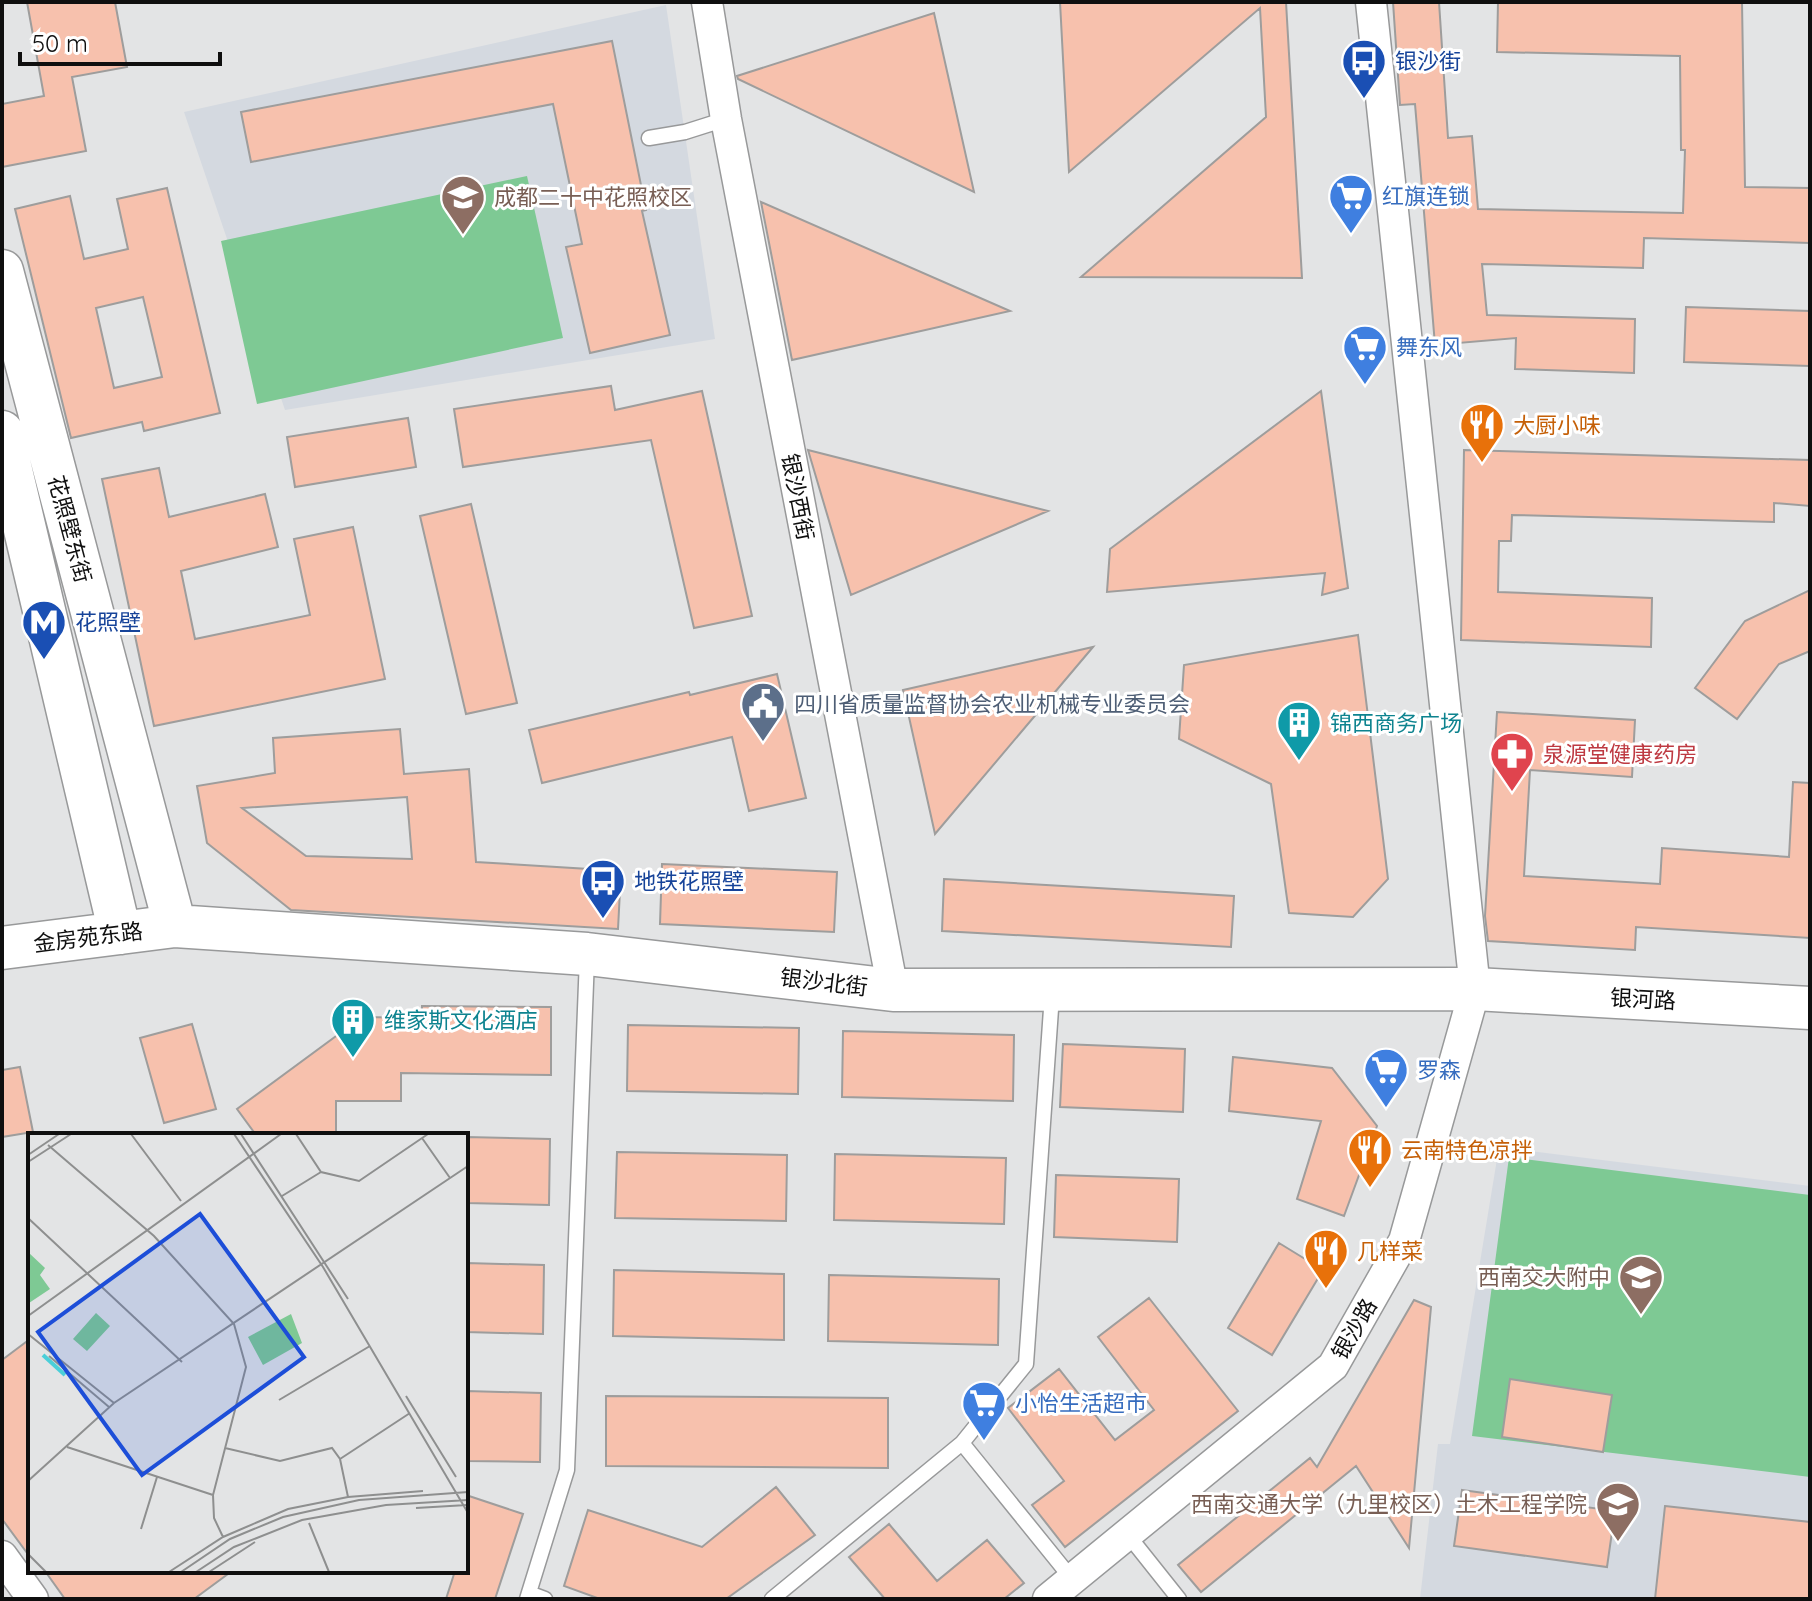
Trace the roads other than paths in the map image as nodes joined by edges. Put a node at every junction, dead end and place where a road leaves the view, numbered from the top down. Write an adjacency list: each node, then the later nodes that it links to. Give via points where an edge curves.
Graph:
1 (707, 2): 3 (street, 银沙西街)
2 (1371, 2): 11 (street)
3 (726, 119): 4 (lane); 12 (street, 银沙西街)
4 (649, 138)
5 (2, 271): 7 (street, 花照壁东街)
6 (2, 432): 8 (street, 花照壁东街)
7 (175, 926): 8 (street, 金房苑东路); 10 (street, 银沙北街)
8 (120, 933): 9 (street, 金房苑东路)
9 (2, 948)
10 (587, 954): 12 (street, 银沙北街); 19 (lane, via 567,1470)
11 (1475, 989): 13 (street, 银沙北街); 14 (street, 银河路); 16 (street, 银沙路, via 1404,1241 1333,1366)
12 (893, 990): 13 (street, 银沙北街)
13 (1052, 990): 15 (lane, via 1026,1364)
14 (1810, 1008)
15 (962, 1443): 18 (lane); 22 (lane)
16 (1128, 1535): 18 (street, 银沙路); 24 (lane)
17 (2, 1556): 20 (street)
18 (1072, 1579): 23 (street, 银沙路)
19 (528, 1596): 21 (lane)
20 (33, 1599)
21 (545, 1599)
22 (772, 1599)
23 (1048, 1599)
24 (1179, 1599)

